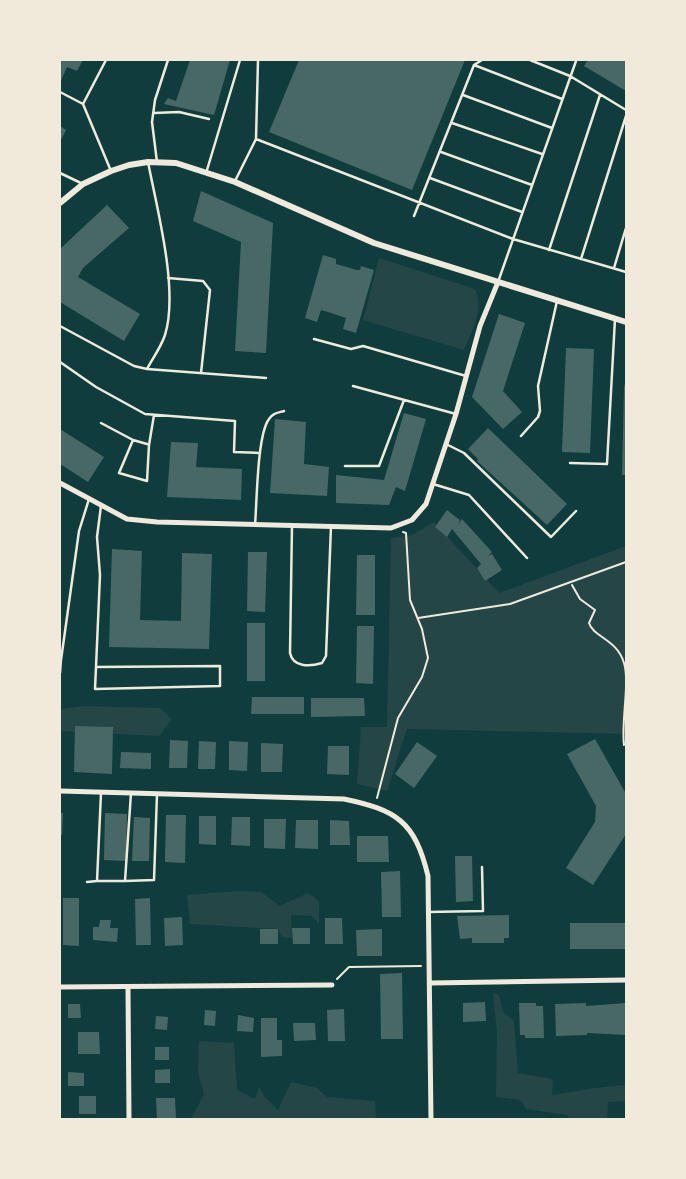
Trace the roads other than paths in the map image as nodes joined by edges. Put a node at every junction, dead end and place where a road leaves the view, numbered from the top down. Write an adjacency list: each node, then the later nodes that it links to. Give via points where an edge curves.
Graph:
1 (106, 60): 14 (lane)
2 (168, 60): 16 (lane)
3 (240, 60): 27 (lane)
4 (258, 60): 21 (lane)
5 (482, 60): 8 (lane)
6 (530, 60): 9 (lane)
7 (576, 61): 9 (lane)
8 (474, 65): 11 (lane); 13 (lane)
9 (570, 76): 12 (lane); 13 (lane)
10 (60, 92): 14 (lane)
11 (463, 95): 19 (lane); 20 (lane)
12 (600, 95): 15 (lane); 39 (lane)
13 (562, 99): 20 (lane)
14 (83, 104): 26 (lane)
15 (626, 110)
16 (154, 113): 18 (lane, via 179,112); 25 (lane)
17 (626, 116): 40 (lane)
18 (209, 119)
19 (452, 123): 22 (lane); 23 (lane)
20 (552, 128): 23 (lane)
21 (256, 139): 30 (lane); 34 (lane)
22 (441, 152): 29 (lane); 32 (lane)
23 (543, 154): 32 (lane)
24 (148, 162): 25 (street); 26 (street); 43 (lane)
25 (157, 162): 27 (street)
26 (111, 171): 31 (street)
27 (206, 172): 30 (street)
28 (60, 173): 31 (lane)
29 (430, 178): 34 (lane); 35 (lane)
30 (235, 182): 44 (street, via 374,243)
31 (83, 184): 33 (street)
32 (532, 185): 35 (lane)
33 (60, 203)
34 (419, 205): 36 (lane); 38 (lane)
35 (522, 212): 38 (lane)
36 (414, 216)
37 (626, 228): 41 (lane)
38 (513, 240): 39 (lane); 44 (lane)
39 (549, 250): 40 (lane)
40 (582, 260): 41 (lane)
41 (614, 269): 42 (lane)
42 (626, 272)
43 (167, 278): 51 (lane, via 169,311 164,336); 52 (lane, via 202,281 210,290)
44 (498, 282): 45 (street); 53 (street)
45 (557, 301): 46 (street); 61 (lane, via 538,386 540,411)
46 (615, 319): 47 (street); 66 (lane, via 607,464)
47 (626, 322)
48 (60, 326): 51 (lane)
49 (314, 339): 53 (lane, via 351,349 363,346)
50 (60, 362): 59 (lane, via 130,407)
51 (147, 369): 52 (lane)
52 (201, 373): 54 (lane)
53 (466, 376): 58 (street)
54 (266, 378)
55 (354, 386): 56 (lane)
56 (404, 400): 58 (lane); 67 (lane, via 379,466)
57 (284, 411): 65 (lane, via 267,421)
58 (456, 414): 63 (street)
59 (155, 415): 64 (lane); 65 (lane, via 235,421 234,452)
60 (101, 423): 62 (lane)
61 (521, 436)
62 (133, 440): 64 (lane); 64 (lane, via 119,473 148,481)
63 (446, 444): 69 (street); 72 (lane, via 464,453 551,537)
64 (149, 445)
65 (260, 453): 73 (lane)
66 (570, 463)
67 (345, 466)
68 (60, 483): 70 (street)
69 (433, 484): 75 (street, via 418,516 406,524 391,528); 76 (lane, via 469,495)
70 (89, 499): 71 (street); 77 (lane, via 79,531)
71 (101, 506): 73 (street, via 127,519); 78 (lane)
72 (576, 511)
73 (256, 525): 74 (street)
74 (292, 525): 75 (street); 75 (lane, via 291,657 296,664 311,665 322,663 326,656)
75 (331, 526)
76 (527, 558)
77 (60, 660): 79 (lane)
78 (96, 667): 78 (lane, via 220,666 220,686 95,689)
79 (60, 673)
80 (60, 792): 81 (street)
81 (101, 793): 82 (street); 85 (lane)
82 (131, 793): 83 (street); 86 (lane)
83 (157, 794): 86 (lane, via 154,880); 88 (street, via 344,799 393,813 422,852 428,876)
84 (482, 867): 88 (lane, via 483,911)
85 (97, 881): 86 (lane); 87 (lane)
86 (125, 881)
87 (87, 882)
88 (428, 912): 90 (street)
89 (626, 980): 90 (street)
90 (430, 983): 95 (street)
91 (332, 985): 93 (street)
92 (60, 987): 93 (street)
93 (128, 987): 94 (street)
94 (129, 1119)
95 (430, 1119)

